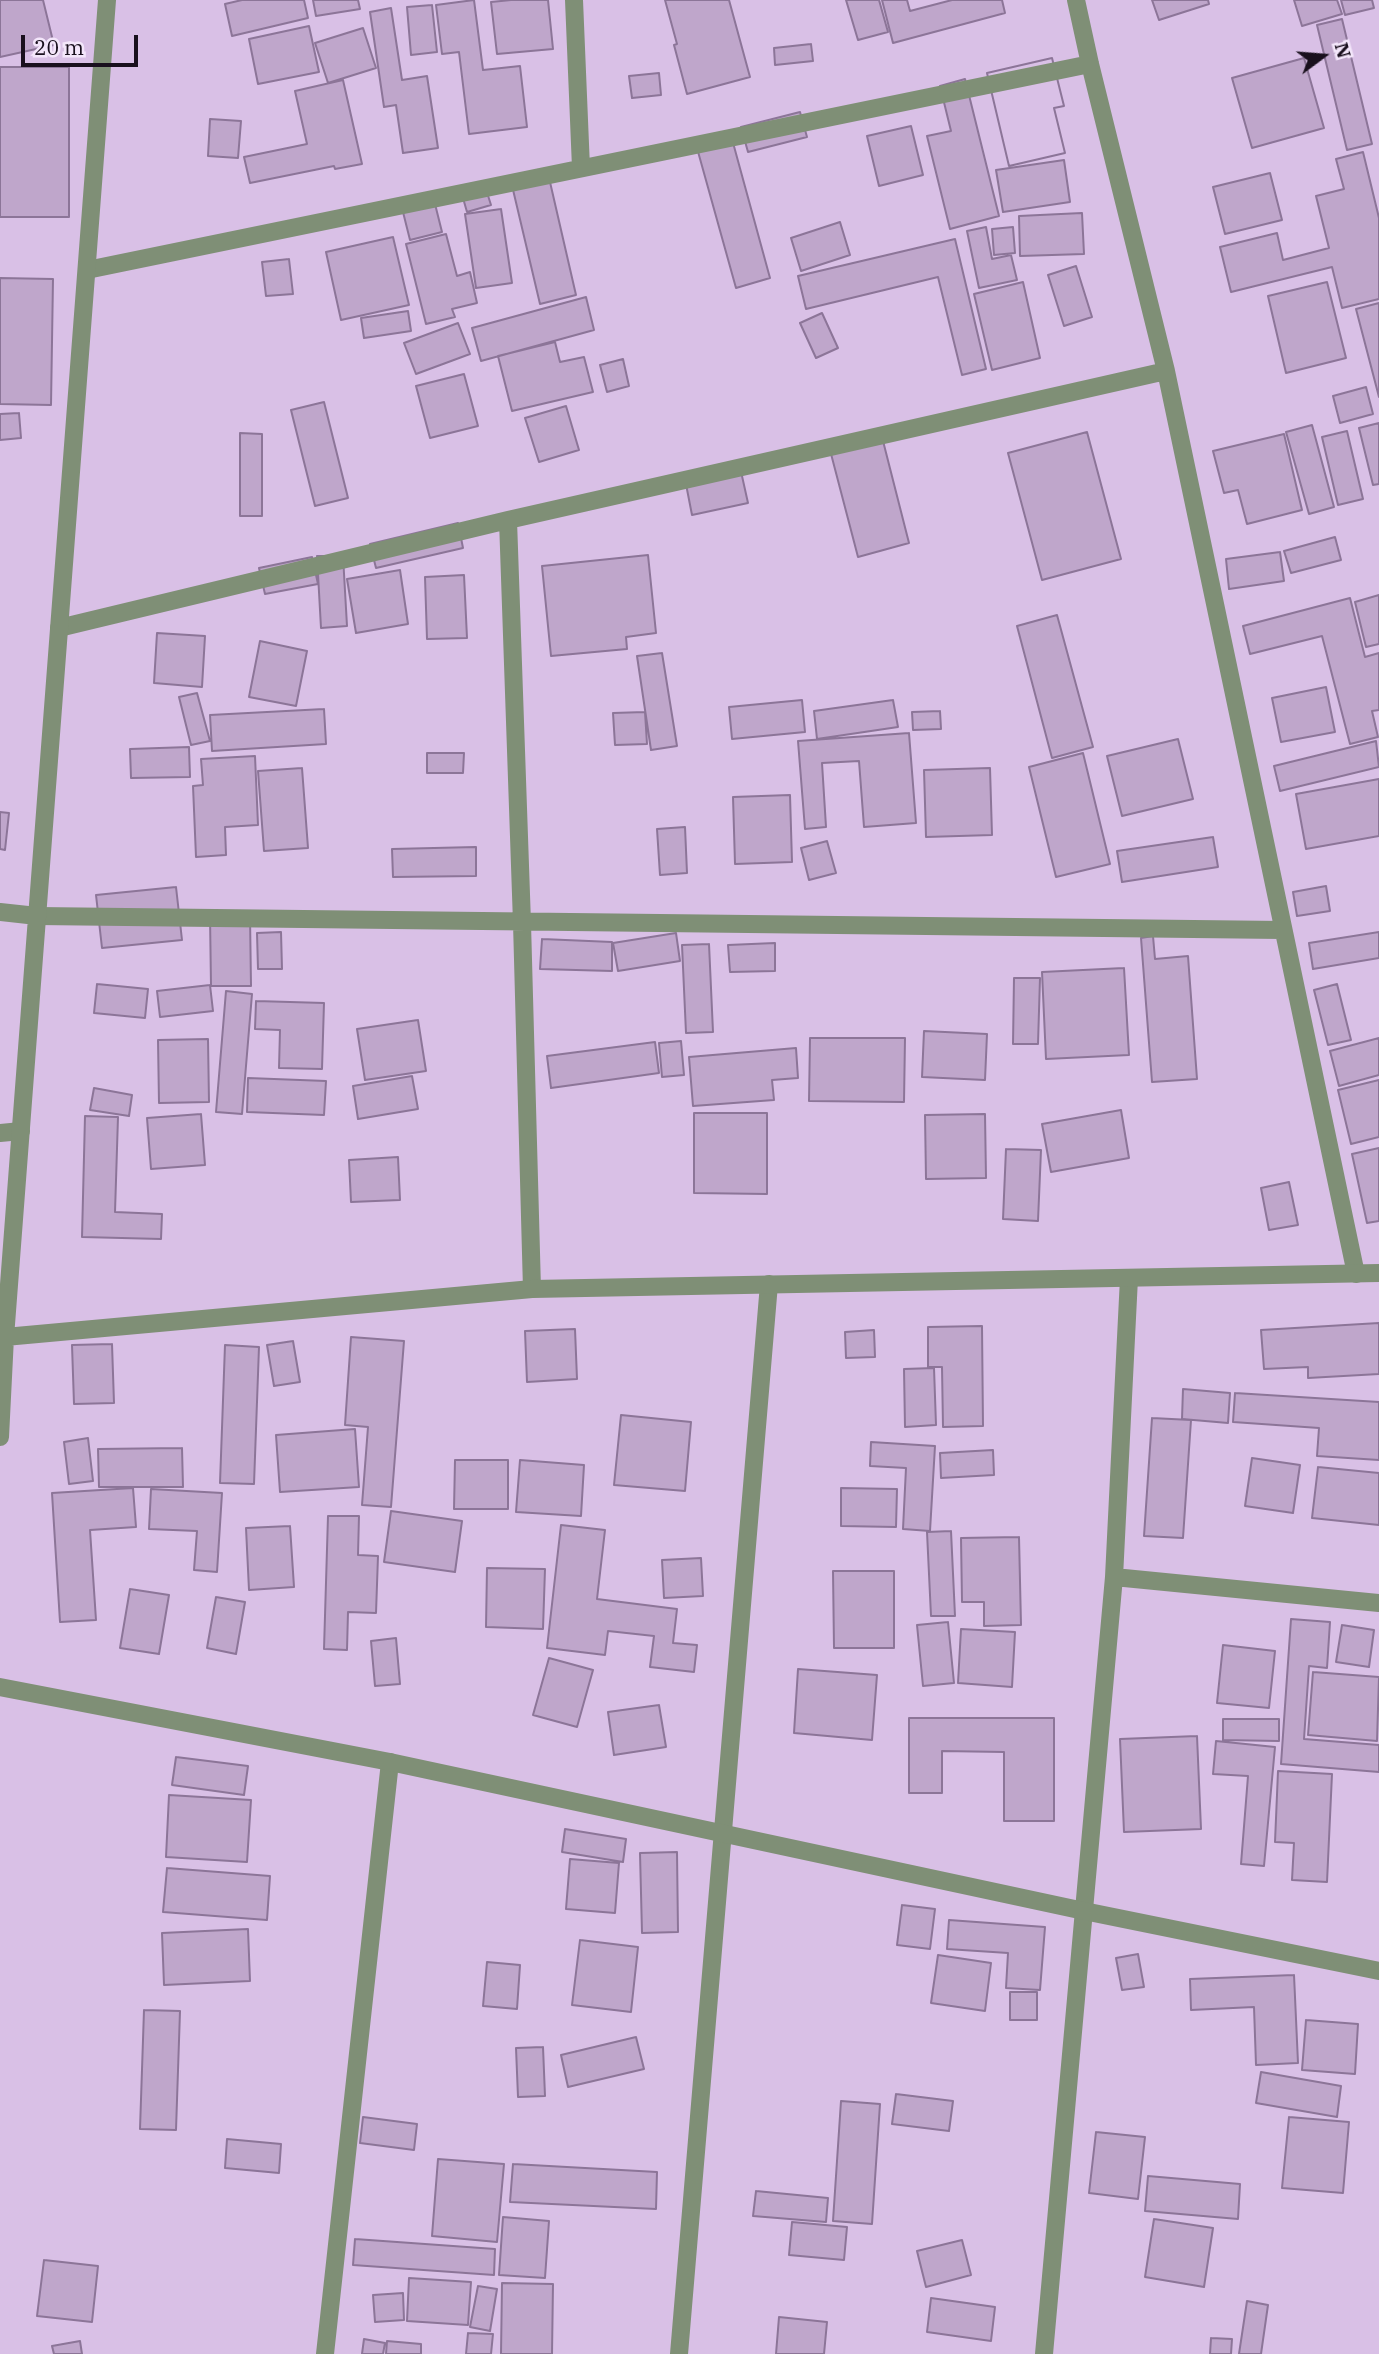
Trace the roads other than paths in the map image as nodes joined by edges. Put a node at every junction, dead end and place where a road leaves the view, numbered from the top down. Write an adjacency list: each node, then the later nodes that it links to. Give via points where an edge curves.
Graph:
1 (107, 0): 6 (street)
2 (574, 0): 5 (street)
3 (1076, 0): 4 (street)
4 (1090, 64): 5 (street); 7 (street)
5 (581, 168): 6 (street)
6 (87, 270): 9 (street)
7 (1166, 371): 8 (street); 13 (street)
8 (508, 520): 9 (street); 12 (street)
9 (59, 628): 11 (street)
10 (0, 912): 11 (street)
11 (37, 916): 12 (street); 14 (street)
12 (523, 923): 13 (street); 20 (street)
13 (1282, 930): 16 (street)
14 (21, 1131): 15 (street); 21 (street)
15 (0, 1133)
16 (1356, 1273): 17 (street); 18 (street)
17 (1379, 1273)
18 (1129, 1278): 19 (street); 23 (street)
19 (769, 1284): 20 (street); 27 (street)
20 (532, 1289): 21 (street)
21 (3, 1337): 22 (street)
22 (0, 1437)
23 (1114, 1577): 24 (street); 28 (street)
24 (1379, 1603)
25 (0, 1687): 26 (street)
26 (390, 1762): 27 (street); 30 (street)
27 (722, 1833): 28 (street); 31 (street)
28 (1084, 1911): 29 (street); 32 (street)
29 (1379, 1971)
30 (325, 2354)
31 (679, 2354)
32 (1044, 2354)

